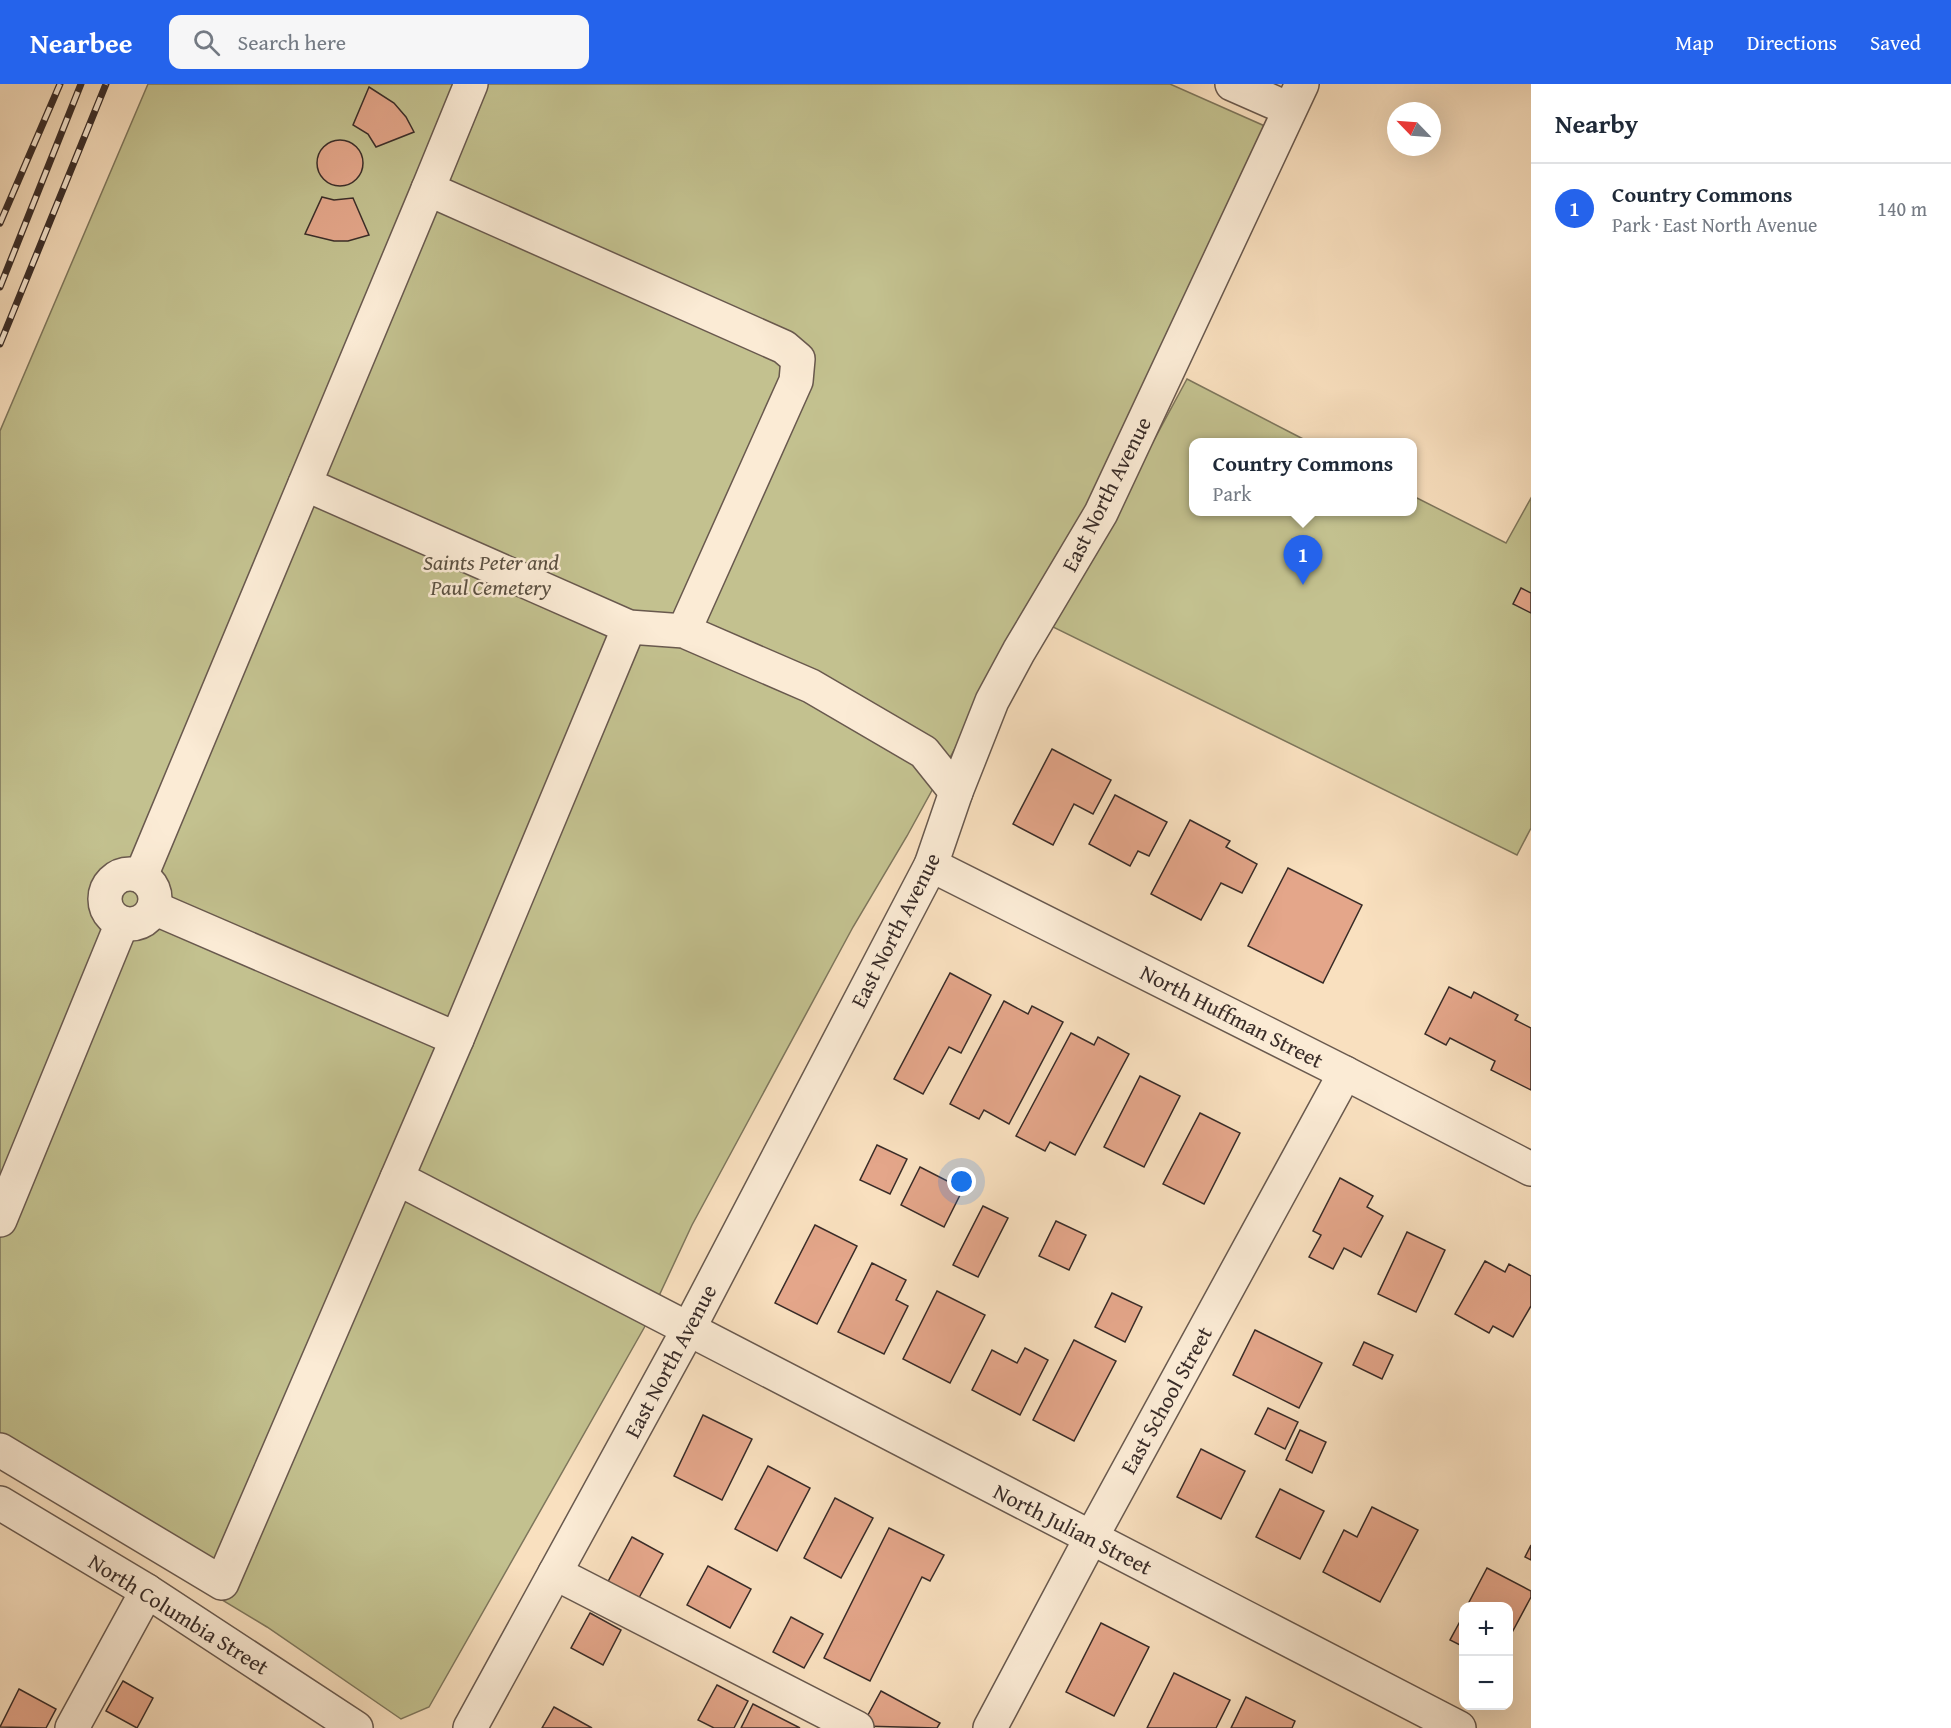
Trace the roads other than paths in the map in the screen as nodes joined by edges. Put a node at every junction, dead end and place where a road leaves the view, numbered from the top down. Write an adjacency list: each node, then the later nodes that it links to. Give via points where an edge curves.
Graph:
1 (471, 84): 4 (street)
2 (1232, 84): 3 (street)
3 (1296, 96): 8 (street, East North Avenue, via 1101,513 992,701)
4 (428, 189): 5 (street); 7 (street, via 784,346 798,359 795,381)
5 (305, 484): 6 (street); 10 (street)
6 (629, 627): 7 (street); 13 (street)
7 (684, 631): 8 (street, via 811,686 882,725 924,752)
8 (956, 792): 9 (street, East North Avenue)
9 (931, 865): 14 (street, North Huffman Street); 18 (street, East North Avenue)
10 (141, 876): 11 (street, via 153,888); 12 (street, via 125,875 107,890 105,898 110,913)
11 (154, 908): 12 (street, via 139,923); 13 (street)
12 (122, 923): 17 (street)
13 (457, 1039): 16 (street)
14 (1345, 1073): 15 (street, North Huffman Street); 21 (street, East School Street)
15 (1531, 1169)
16 (397, 1178): 18 (street, North Julian Street); 19 (street, via 222,1583)
17 (0, 1220)
18 (688, 1330): 21 (street, North Julian Street); 22 (street, East North Avenue)
19 (0, 1450)
20 (0, 1503): 23 (street, North Columbia Street)
21 (1091, 1538): 28 (street, East School Street); 29 (street, North Julian Street)
22 (555, 1573): 26 (street, East North Avenue); 27 (street)
23 (147, 1591): 24 (street); 25 (street, North Columbia Street)
24 (72, 1728)
25 (356, 1728)
26 (470, 1728)
27 (857, 1728)
28 (990, 1728)
29 (1459, 1728)

